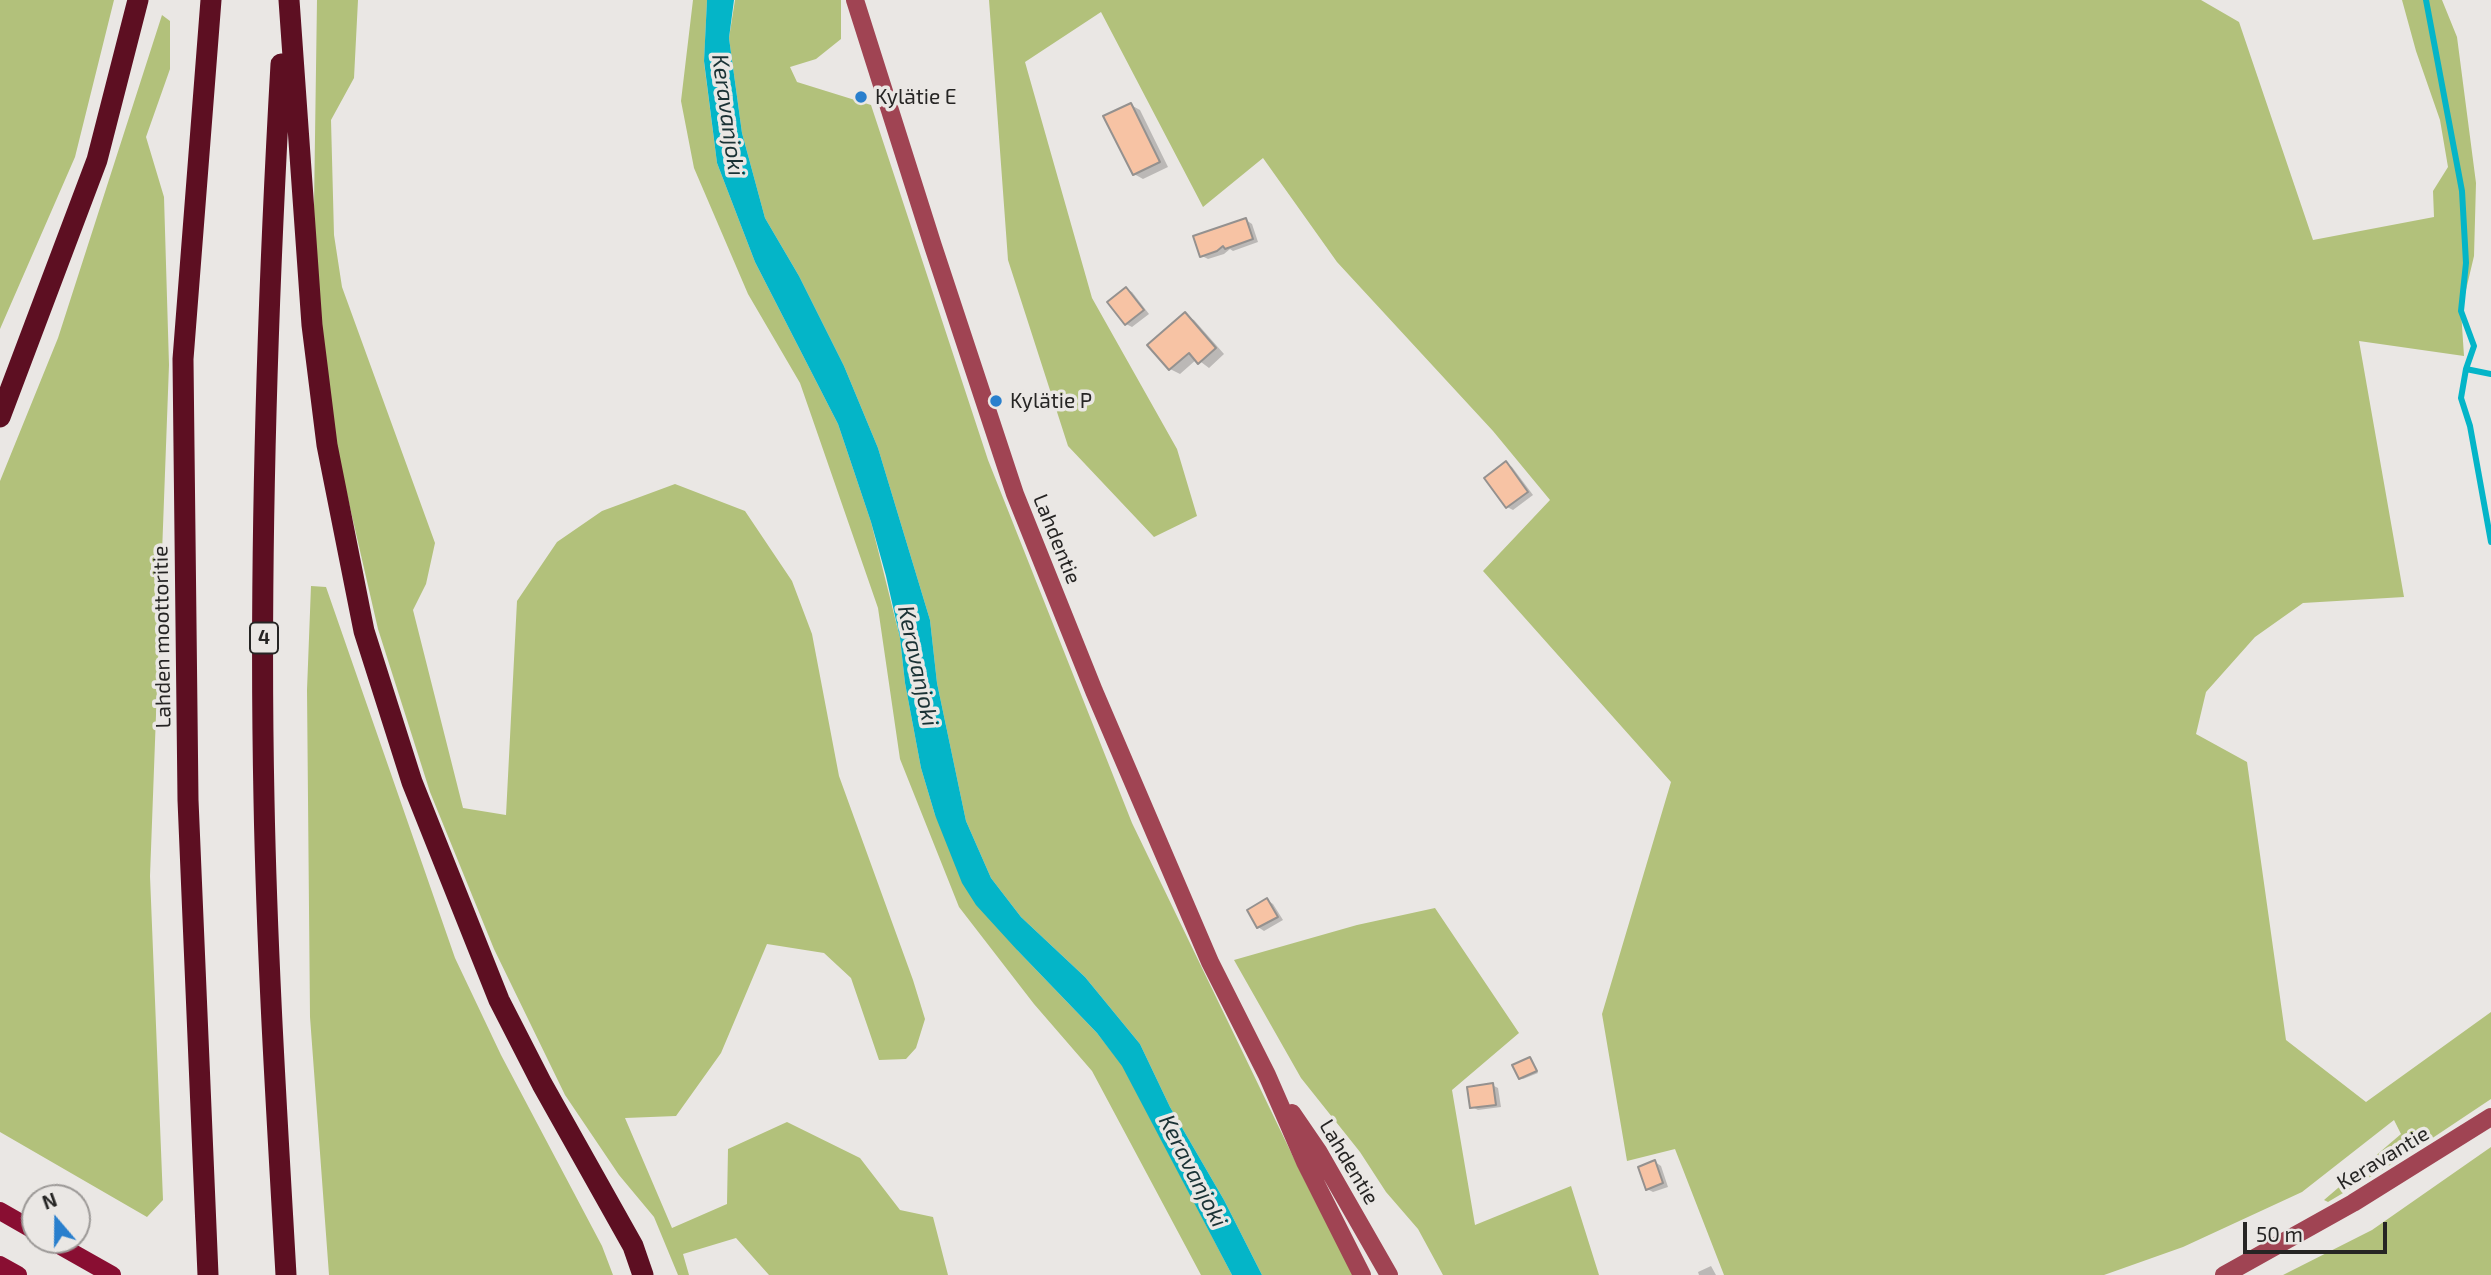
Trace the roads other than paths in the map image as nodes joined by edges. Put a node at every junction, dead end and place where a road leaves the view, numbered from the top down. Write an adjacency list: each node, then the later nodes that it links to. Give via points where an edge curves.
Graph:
1 (138, 0): 5 (highway, via 97,160)
2 (211, 0): 14 (highway, Lahden moottoritie, via 183,359 188,800)
3 (287, 0): 15 (highway, 4, via 263,500 268,939); 16 (highway, via 327,444 364,631 412,782 499,1000 627,1235)
4 (855, 0): 6 (main road, Lahdentie, via 1015,494 1173,877)
5 (0, 417)
6 (1267, 1075): 17 (main road, Lahdentie); 18 (main road, Lahdentie, via 1318,1151)
7 (2491, 1117): 19 (main road, Keravantie, via 2353,1203)
8 (0, 1211): 9 (main road)
9 (21, 1223)
10 (75, 1254): 13 (main road)
11 (0, 1265): 12 (main road)
12 (18, 1275)
13 (113, 1275)
14 (208, 1275)
15 (286, 1275)
16 (643, 1275)
17 (1362, 1275)
18 (1390, 1275)
19 (2224, 1275)

